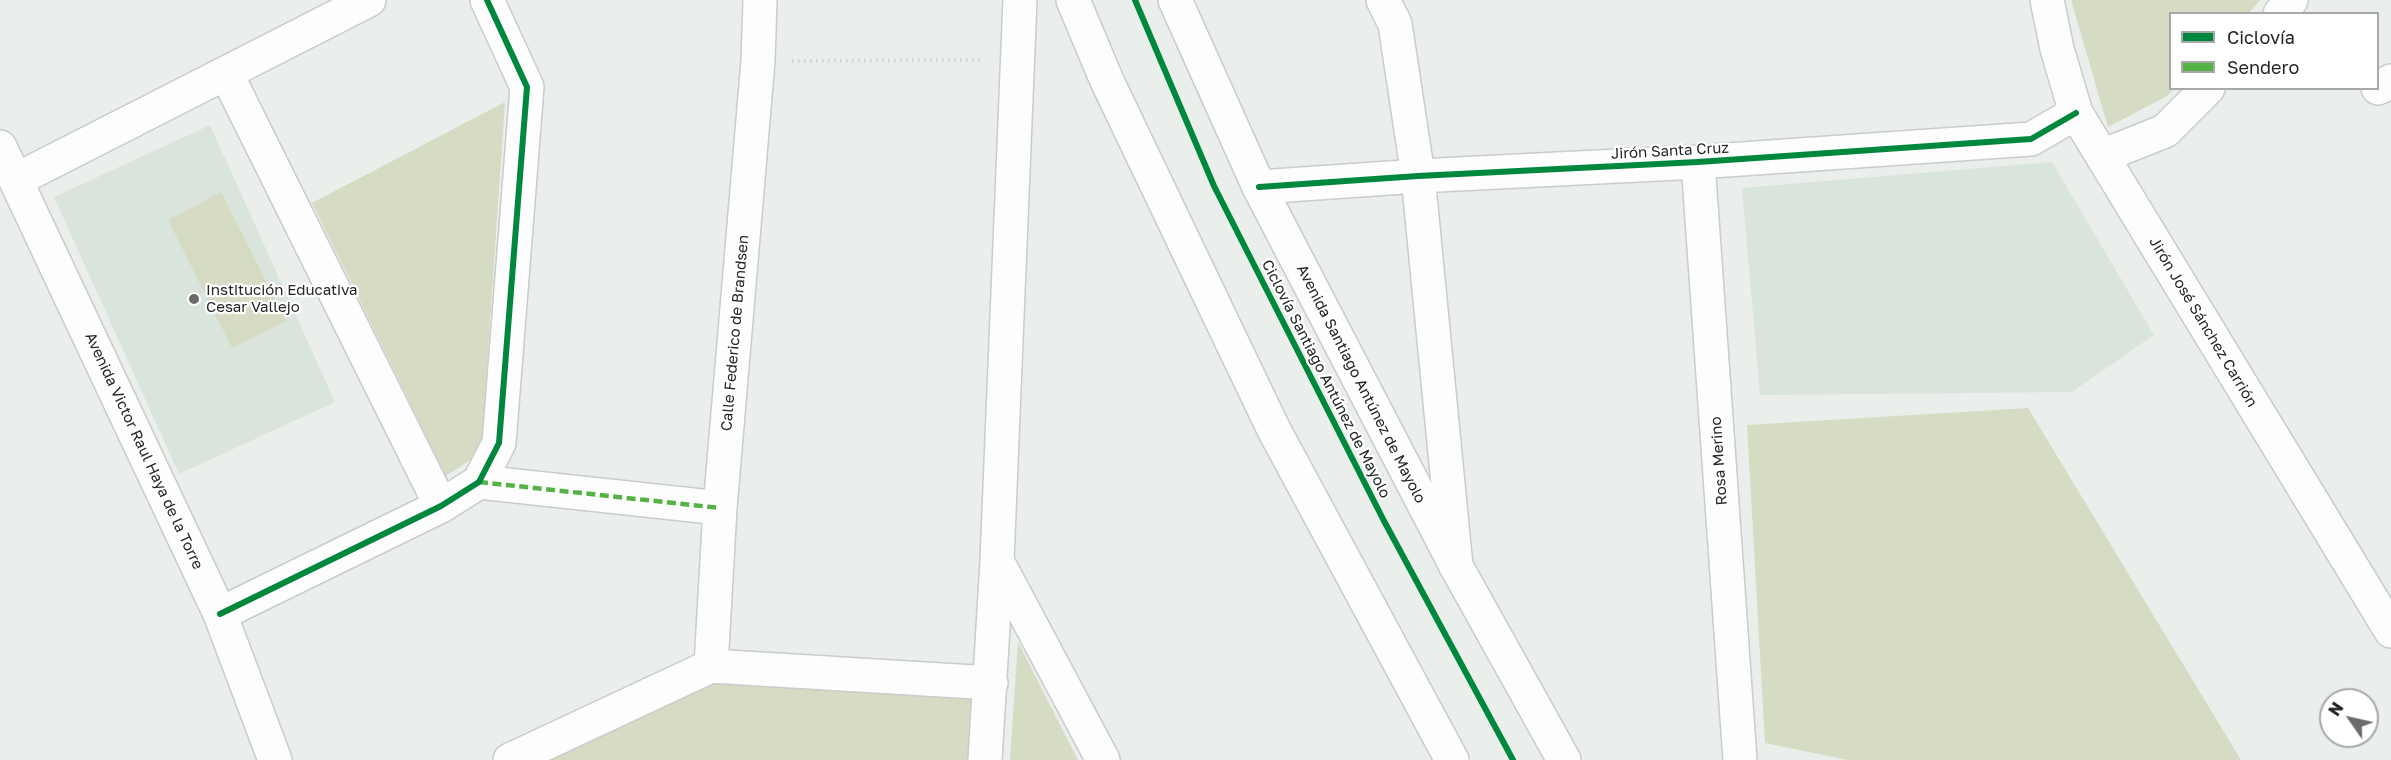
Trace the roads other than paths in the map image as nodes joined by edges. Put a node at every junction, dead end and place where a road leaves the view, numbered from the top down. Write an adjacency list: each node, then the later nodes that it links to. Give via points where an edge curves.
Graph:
1 (369, 0): 11 (street)
2 (487, 0): 20 (street, via 527,87 499,443)
3 (760, 0): 22 (street, Calle Federico de Brandsen)
4 (1020, 0): 23 (street)
5 (1073, 0): 33 (street, via 1107,81 1274,430)
6 (1175, 0): 19 (street, Avenida Santiago Antúnez de Mayolo)
7 (1383, 0): 17 (street, via 1395,24)
8 (2047, 0): 13 (street, Jirón José Sánchez Carrión)
9 (2291, 0): 10 (street)
10 (2282, 12)
11 (226, 73): 18 (street); 21 (street)
12 (2206, 90): 15 (street, via 2165,131)
13 (2076, 113): 15 (street, Jirón José Sánchez Carrión); 16 (street, Jirón Santa Cruz, via 2031,139)
14 (0, 147): 18 (street, Avenida Victor Raul Haya de la Torre)
15 (2103, 156): 26 (street, Jirón José Sánchez Carrión)
16 (1698, 162): 17 (street, Jirón Santa Cruz); 35 (street, Rosa Merino)
17 (1418, 176): 19 (street, Jirón Santa Cruz); 24 (street)
18 (16, 180): 25 (street, Avenida Victor Raul Haya de la Torre)
19 (1259, 187): 24 (street, Avenida Santiago Antúnez de Mayolo)
20 (479, 482): 21 (street); 22 (street)
21 (441, 506): 25 (street)
22 (720, 508): 27 (street, Calle Federico de Brandsen)
23 (997, 561): 28 (street); 32 (street)
24 (1456, 566): 34 (street, Avenida Santiago Antúnez de Mayolo)
25 (220, 614): 29 (street, Avenida Victor Raul Haya de la Torre)
26 (2391, 631)
27 (711, 666): 28 (street); 30 (street)
28 (991, 683): 31 (street)
29 (275, 760)
30 (510, 760)
31 (985, 760)
32 (1103, 760)
33 (1452, 760)
34 (1564, 760)
35 (1740, 760)

